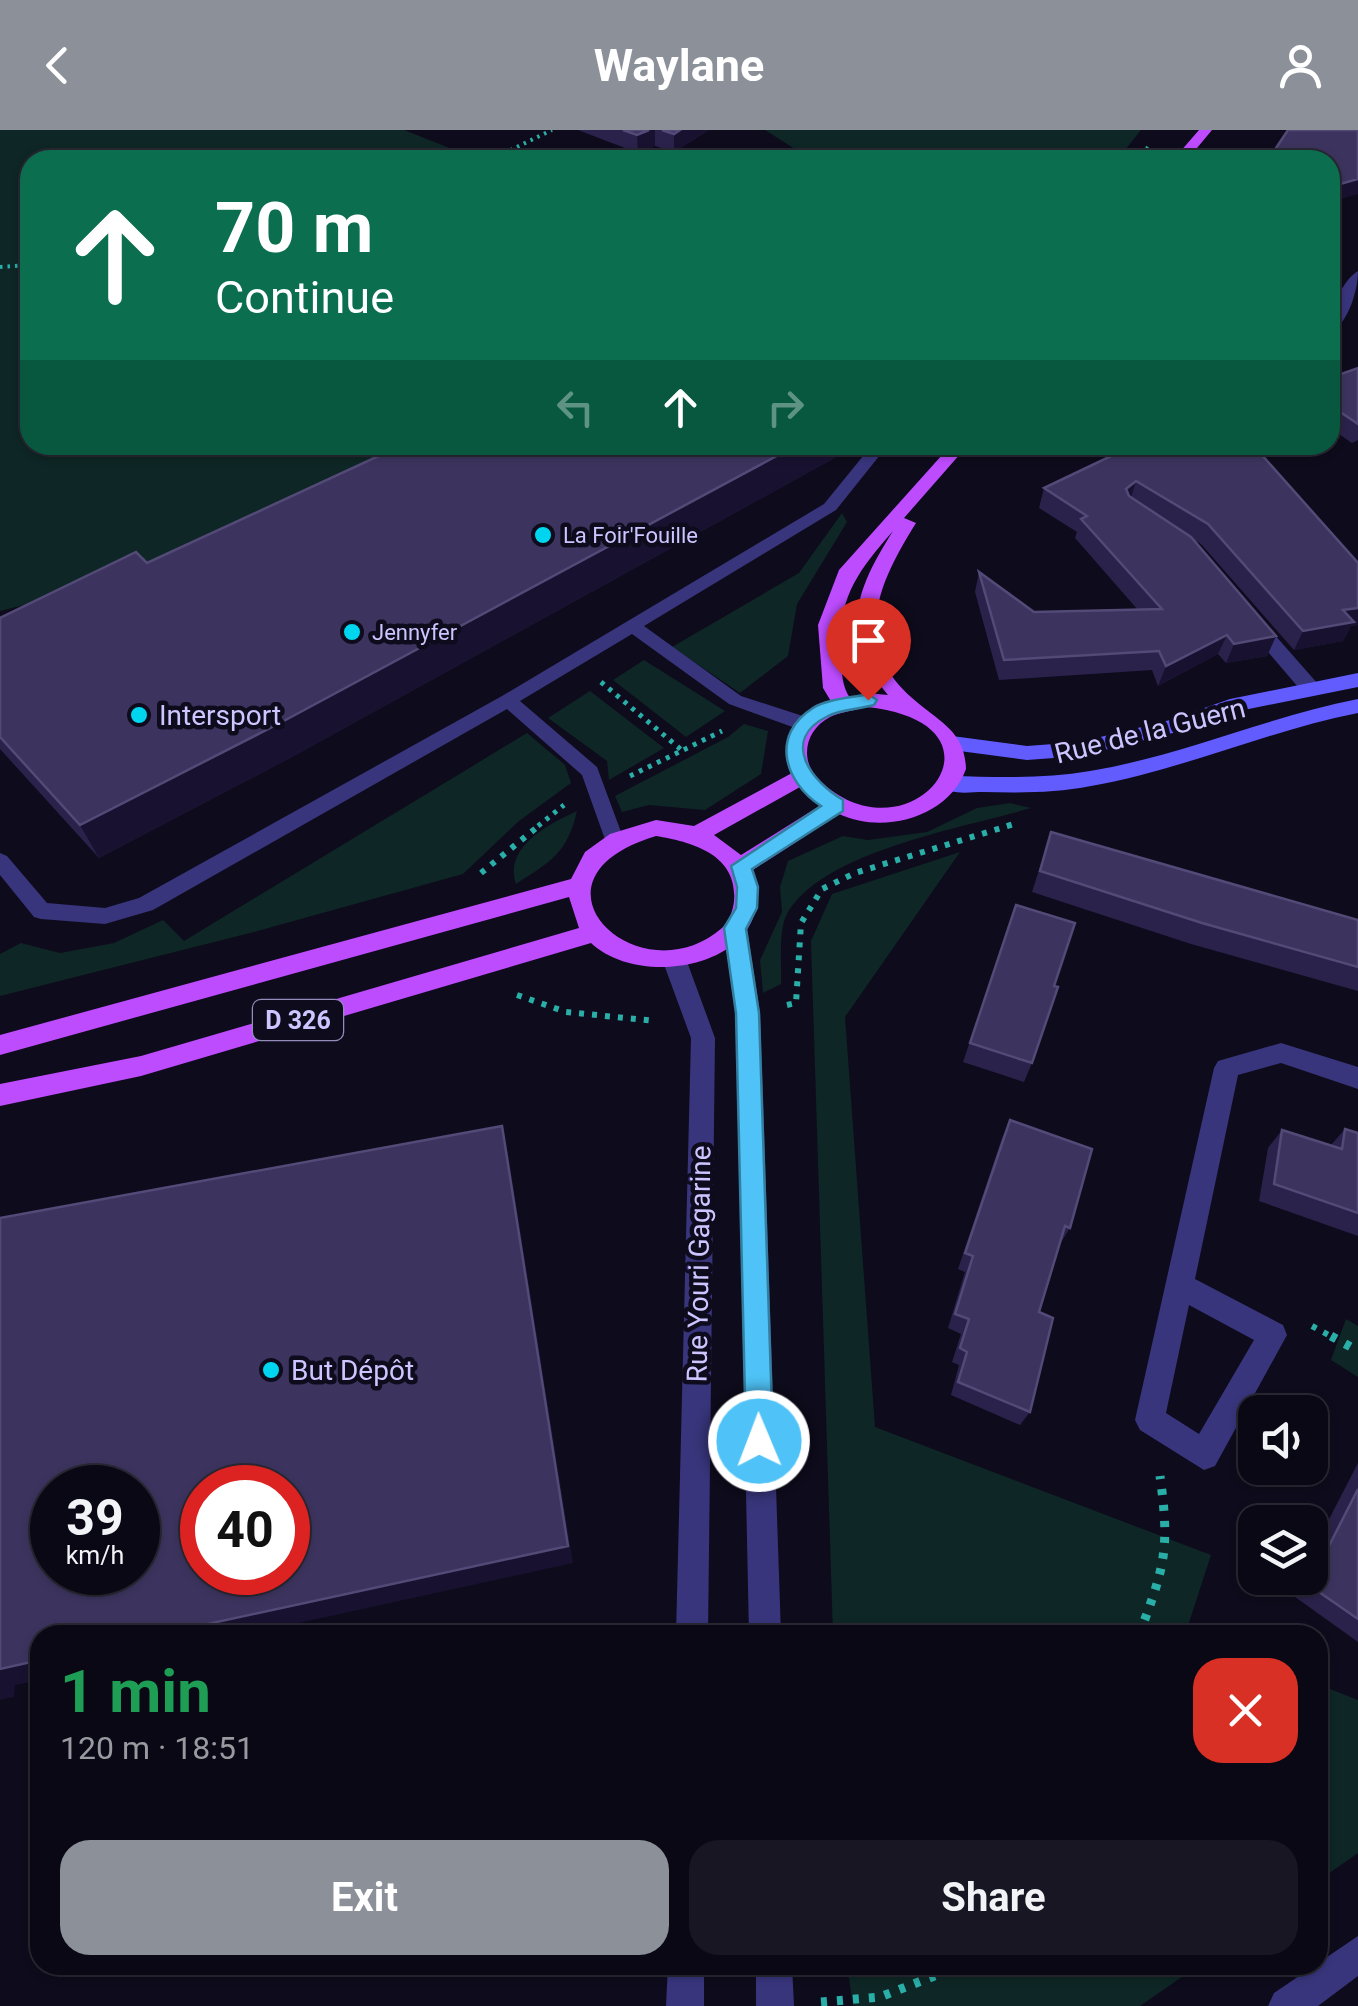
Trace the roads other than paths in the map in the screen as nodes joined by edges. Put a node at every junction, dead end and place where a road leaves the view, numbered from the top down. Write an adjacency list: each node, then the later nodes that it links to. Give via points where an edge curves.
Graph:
1 (1203, 130): 2 (main road)
2 (1188, 150)
3 (1358, 276): 4 (street)
4 (1340, 310)
5 (872, 455): 9 (lane, via 830,507)
6 (952, 455): 7 (main road)
7 (936, 476): 13 (main road, via 848,570 828,625 833,688); 15 (main road, via 884,560 863,611 872,658)
8 (1240, 606): 11 (street)
9 (630, 624): 12 (lane); 16 (lane, via 736,700)
10 (1358, 680): 11 (main road, Rue de la Guern)
11 (1311, 690): 17 (main road, Rue de la Guern, via 1080,750 1027,753)
12 (508, 700): 22 (lane, via 590,772); 23 (lane, via 146,904 105,916 41,911)
13 (843, 703): 15 (main road); 16 (main road)
14 (1358, 706): 19 (main road, Rue de la Guern, via 1094,779 1040,786)
15 (909, 707): 17 (main road)
16 (806, 724): 18 (main road, via 794,758)
17 (952, 743): 19 (main road)
18 (801, 777): 20 (main road); 21 (main road)
19 (951, 784): 20 (main road, via 936,799 902,812)
20 (836, 806): 24 (main road)
21 (698, 834): 22 (main road, via 656,828); 24 (main road)
22 (614, 840): 25 (main road, via 596,852)
23 (0, 862)
24 (741, 866): 26 (main road, via 746,908)
25 (577, 886): 27 (main road, via 583,918); 29 (main road, D 326)
26 (735, 928): 28 (main road, via 719,943); 34 (street, Rue Youri Gagarine, via 748,1013)
27 (594, 933): 28 (main road, via 643,958); 31 (main road, D 326, via 141,1066)
28 (674, 958): 33 (street, Rue Youri Gagarine, via 703,1038)
29 (0, 1045)
30 (1358, 1078): 32 (street, via 1281,1053 1227,1068)
31 (0, 1095)
32 (1180, 1286): 32 (street, via 1274,1334 1204,1455 1150,1420)
33 (692, 1625)
34 (764, 1625)
35 (1358, 1954): 40 (street)
36 (686, 1975): 38 (street)
37 (774, 1975): 39 (street)
38 (686, 2006)
39 (775, 2006)
40 (1287, 2006)

